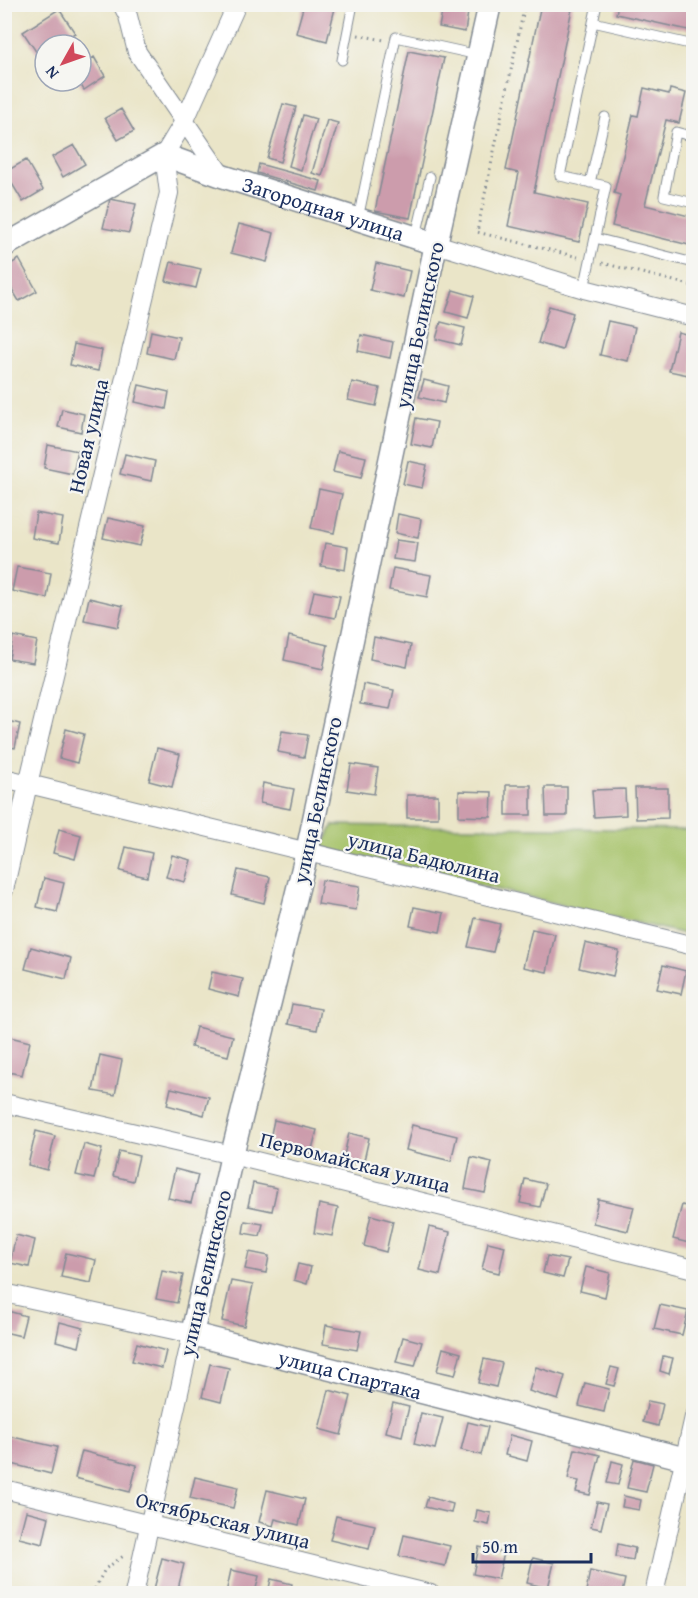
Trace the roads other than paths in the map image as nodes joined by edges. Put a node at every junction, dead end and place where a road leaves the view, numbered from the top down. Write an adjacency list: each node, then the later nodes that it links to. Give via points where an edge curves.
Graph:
1 (122, 4): 11 (street, via 129,16 137,52)
2 (237, 4): 11 (street)
3 (354, 4): 9 (lane)
4 (490, 4): 8 (street, улица Белинского)
5 (597, 4): 6 (lane)
6 (593, 22): 7 (lane); 16 (lane, via 560,176)
7 (693, 45)
8 (478, 56): 18 (lane, via 396,37); 20 (street, улица Белинского)
9 (342, 60)
10 (605, 117): 16 (lane)
11 (184, 120): 13 (street); 14 (street)
12 (693, 137): 17 (lane, via 676,132 664,196)
13 (164, 154): 14 (street, Загородная улица); 21 (street); 26 (street, Новая улица, via 169,193)
14 (222, 176): 18 (street, Загородная улица)
15 (430, 177): 20 (lane)
16 (590, 183): 19 (lane, via 606,186)
17 (693, 203)
18 (358, 219): 20 (street, Загородная улица)
19 (595, 238): 22 (lane); 23 (lane)
20 (426, 241): 23 (street, Загородная улица); 27 (street, улица Белинского)
21 (4, 246)
22 (693, 263)
23 (584, 289): 24 (street, Загородная улица)
24 (693, 317)
25 (4, 778): 26 (street, улица Бадюлина)
26 (28, 784): 27 (street, улица Бадюлина); 28 (street, Новая улица)
27 (307, 852): 29 (street, улица Бадюлина); 31 (street, улица Белинского)
28 (4, 890)
29 (693, 946)
30 (4, 1103): 31 (street, Первомайская улица)
31 (232, 1155): 32 (street, Первомайская улица); 34 (street, улица Белинского)
32 (693, 1269)
33 (4, 1293): 34 (street, улица Спартака)
34 (192, 1334): 36 (street, улица Спартака); 38 (street, улица Белинского)
35 (693, 1417): 36 (street)
36 (689, 1460): 41 (street)
37 (4, 1489): 38 (street, Октябрьская улица)
38 (149, 1525): 39 (street, улица Белинского); 40 (street, Октябрьская улица)
39 (134, 1593)
40 (431, 1593)
41 (654, 1593)

